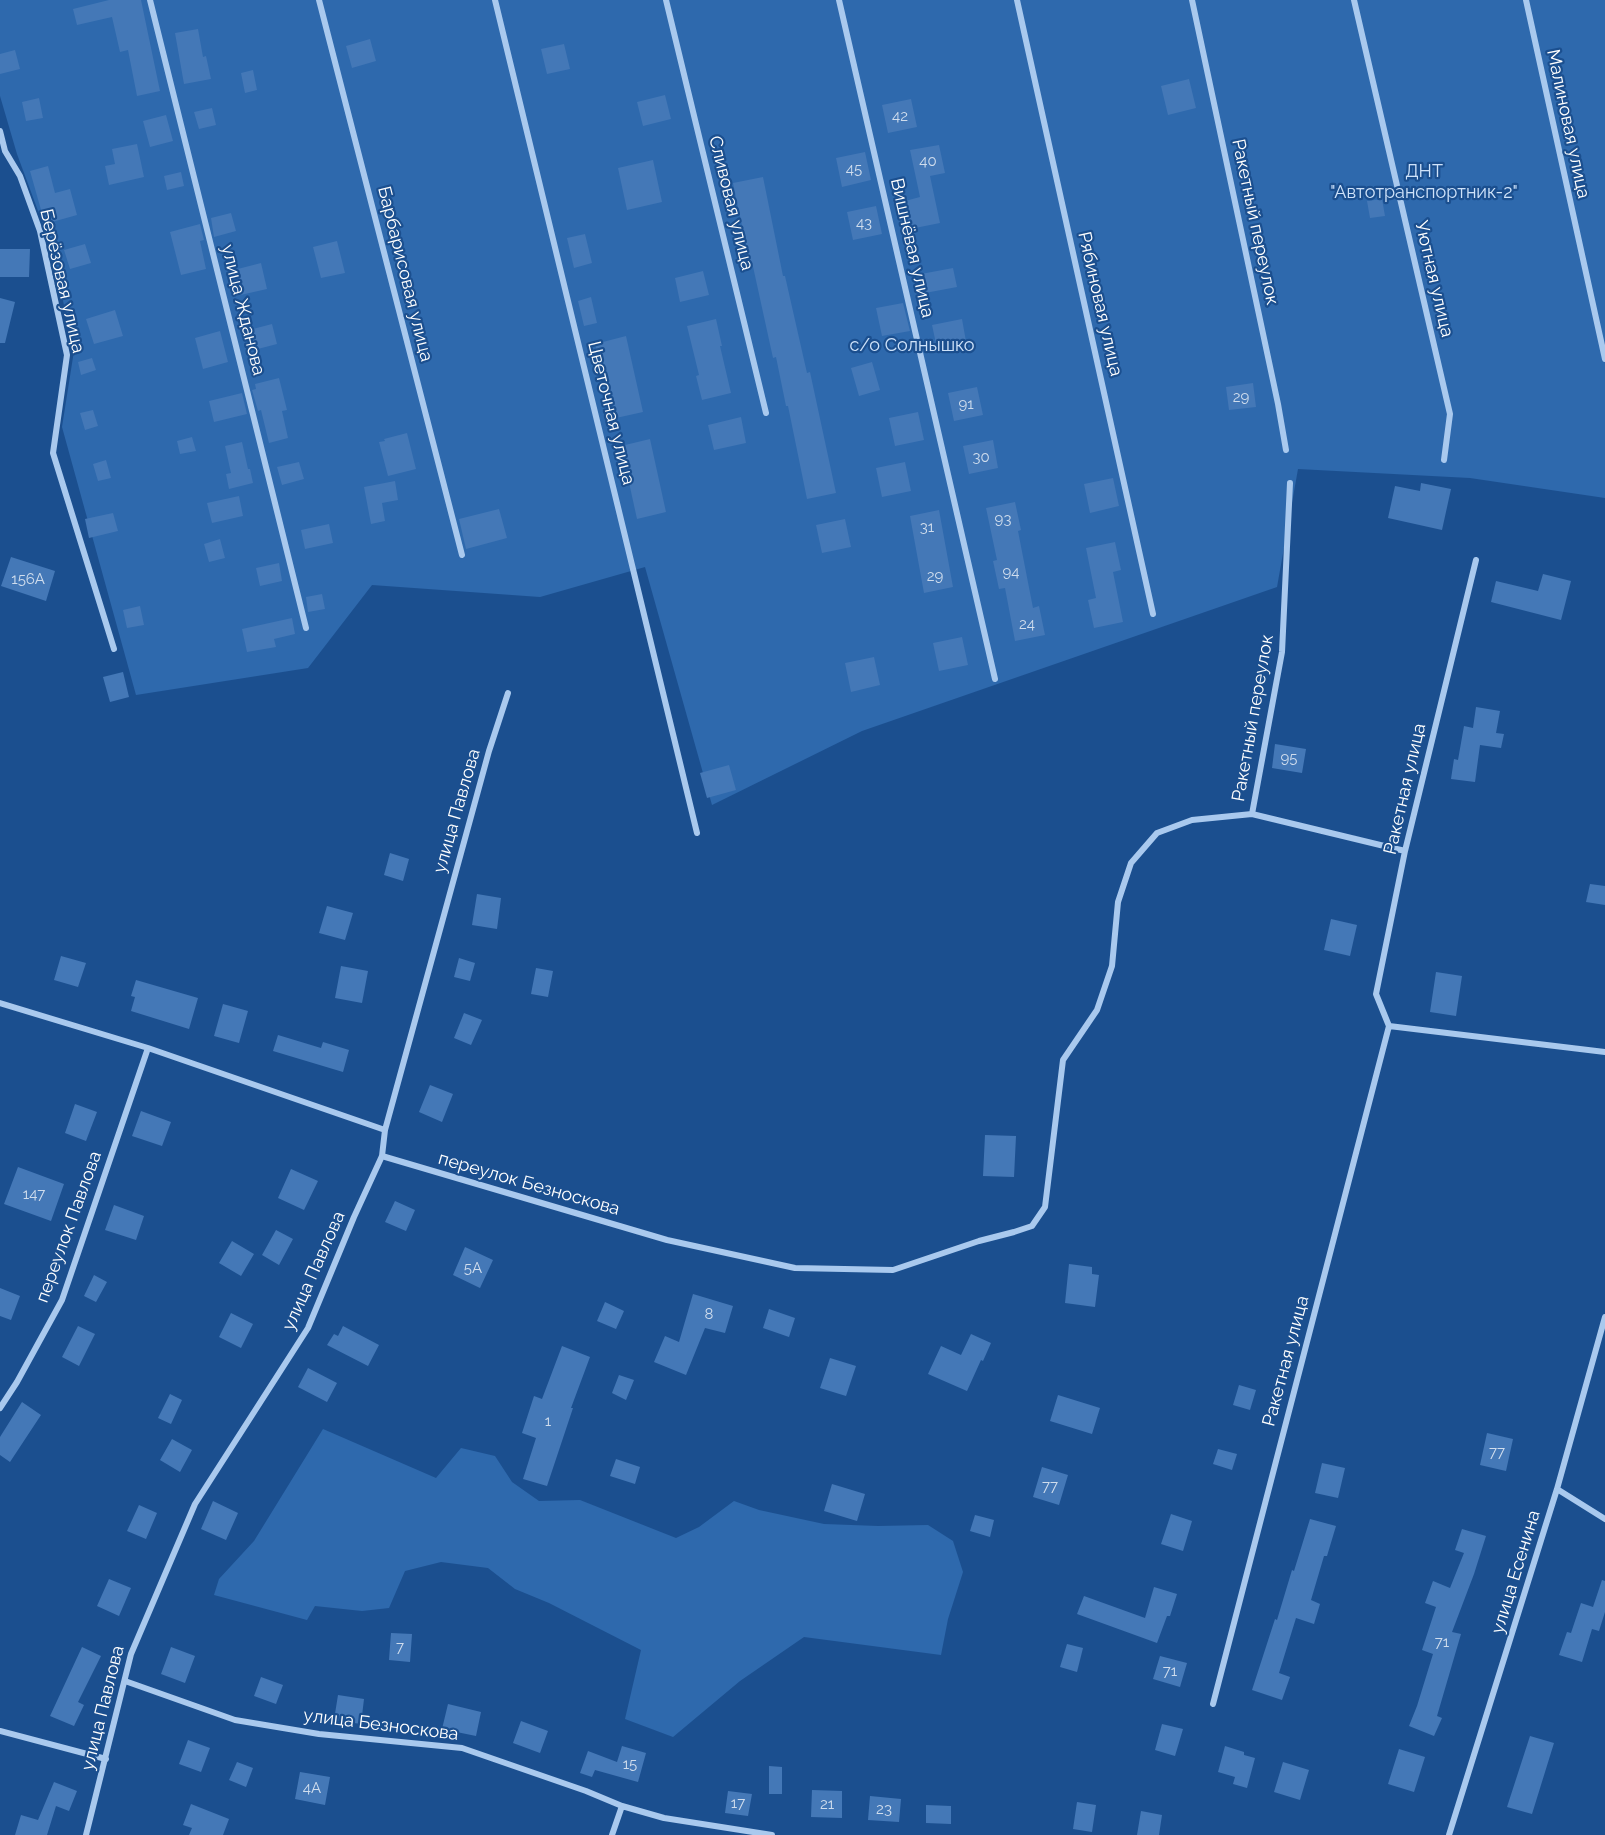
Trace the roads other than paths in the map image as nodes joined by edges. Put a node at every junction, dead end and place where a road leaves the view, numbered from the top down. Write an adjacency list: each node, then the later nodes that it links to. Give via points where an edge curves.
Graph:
1 (150, 0): 19 (street, улица Жданова)
2 (319, 0): 16 (street, Барбарисовая улица)
3 (495, 0): 24 (street, Цветочная улица)
4 (666, 0): 12 (street, Сливовая улица)
5 (839, 0): 21 (street, Вишнёвая улица)
6 (1017, 0): 18 (street, Рябиновая улица)
7 (1192, 0): 13 (street, Ракетный переулок)
8 (1354, 0): 14 (street, Уютная улица, via 1450,414)
9 (1526, 0): 11 (street, Малиновая улица)
10 (0, 131): 20 (street, Берёзовая улица, via 40,231 67,355 53,453)
11 (1605, 359)
12 (766, 413)
13 (1287, 450)
14 (1444, 460)
15 (1290, 483): 23 (street, Ракетный переулок, via 1282,652)
16 (462, 555)
17 (1476, 560): 25 (street, Ракетная улица)
18 (1153, 614)
19 (306, 628)
20 (114, 649)
21 (995, 679)
22 (508, 693): 30 (street, улица Павлова)
23 (1252, 814): 25 (street, Ракетный переулок); 32 (street, Ракетный переулок, via 1192,820 1157,833 1131,863 1118,902 1112,966 1097,1010 1063,1060 1045,1208 1032,1226 892,1270 795,1268)
24 (697, 833)
25 (1405, 851): 27 (street, Ракетная улица, via 1376,994)
26 (0, 1003): 28 (street)
27 (1389, 1026): 29 (street); 38 (street, Ракетная улица)
28 (148, 1048): 30 (street); 34 (street, переулок Павлова, via 62,1300)
29 (1605, 1052)
30 (385, 1130): 31 (street, улица Павлова)
31 (382, 1156): 32 (street, переулок Безноскова); 37 (street, улица Павлова, via 308,1328 195,1504 131,1654)
32 (667, 1240)
33 (1605, 1317): 35 (street, улица Есенина)
34 (0, 1408)
35 (1557, 1489): 36 (street); 45 (street, улица Есенина)
36 (1605, 1519)
37 (125, 1681): 40 (street, улица Павлова); 41 (street, улица Безноскова, via 235,1720 319,1734 462,1748)
38 (1213, 1704)
39 (0, 1731): 40 (street)
40 (106, 1759): 42 (street, улица Павлова)
41 (622, 1806): 43 (street); 44 (street, улица Безноскова, via 664,1818)
42 (87, 1835)
43 (612, 1835)
44 (771, 1835)
45 (1449, 1835)

